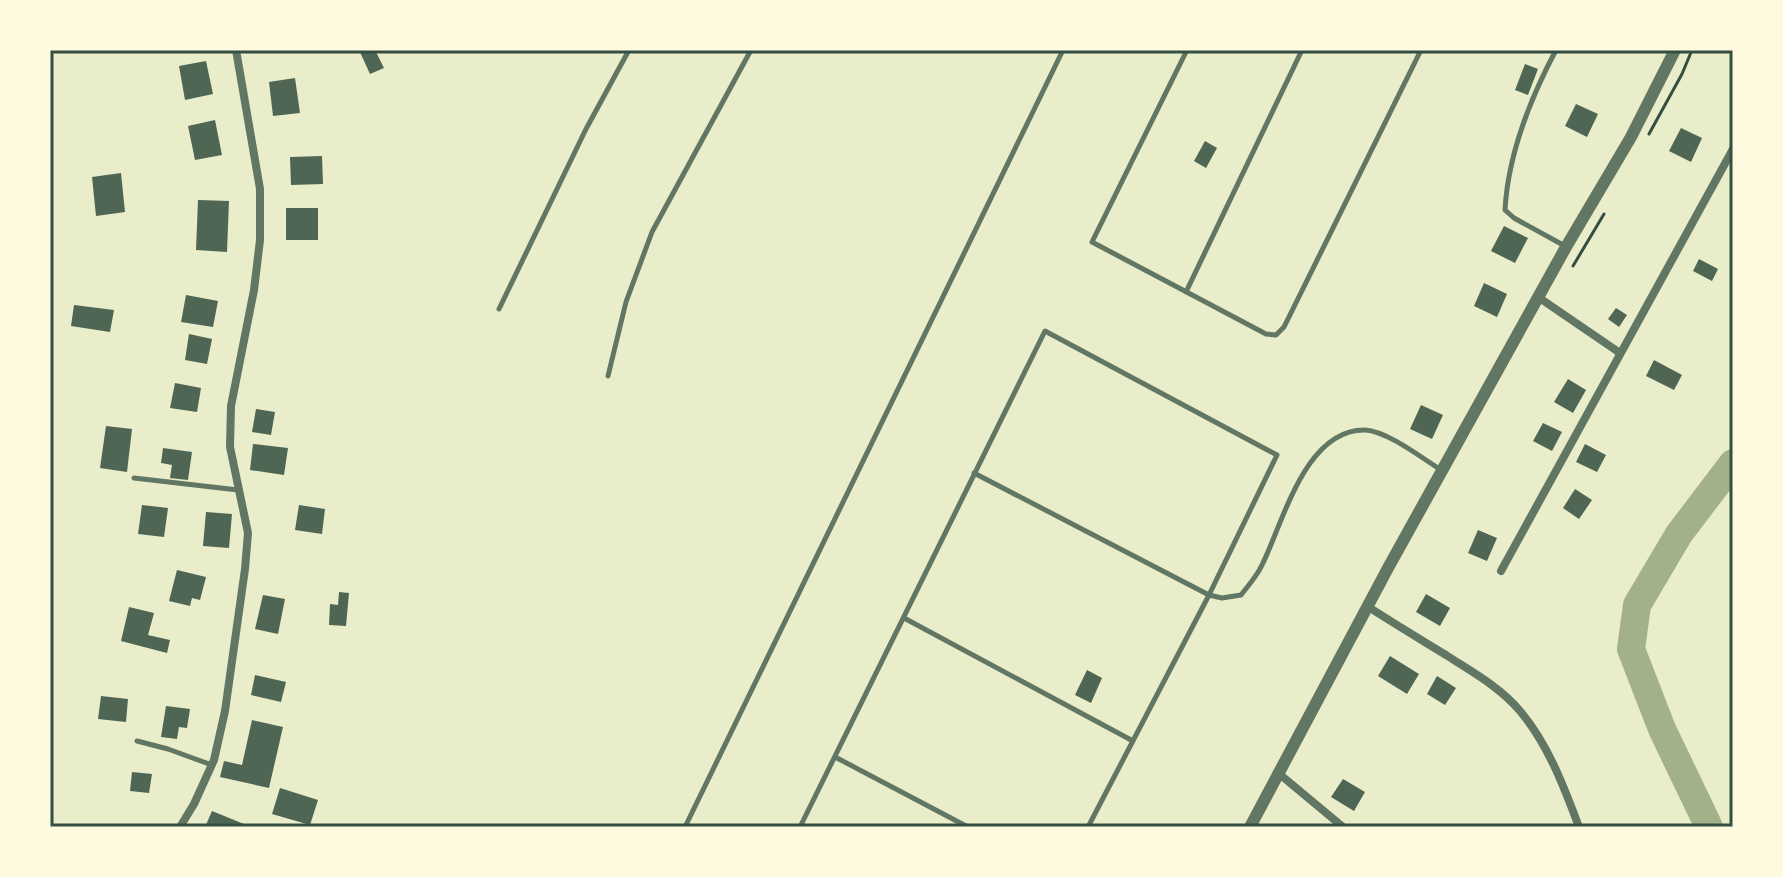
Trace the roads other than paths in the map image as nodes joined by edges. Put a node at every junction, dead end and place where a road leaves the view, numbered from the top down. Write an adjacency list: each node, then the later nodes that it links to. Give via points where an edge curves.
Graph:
1 (236, 50): 20 (street, via 260,189 254,290 231,406 230,447)
2 (629, 50): 14 (lane)
3 (751, 50): 16 (lane, via 652,232 626,302)
4 (1063, 50): 31 (lane)
5 (1187, 50): 12 (lane, via 1092,242)
6 (1302, 50): 12 (lane)
7 (1421, 50): 12 (lane, via 1284,327 1276,335 1266,334)
8 (1556, 50): 11 (lane, via 1519,135 1505,210)
9 (1675, 50): 11 (street)
10 (1733, 149): 15 (street)
11 (1566, 247): 13 (street)
12 (1186, 292)
13 (1538, 297): 15 (street); 17 (street)
14 (499, 309)
15 (1620, 353): 21 (street)
16 (608, 376)
17 (1442, 470): 22 (lane, via 1367,430 1344,433 1308,464 1261,569 1241,595); 23 (street)
18 (974, 473): 22 (lane); 22 (lane, via 1045,331 1277,455); 24 (lane)
19 (134, 478): 20 (lane)
20 (238, 490): 28 (street, via 248,533 245,569)
21 (1501, 571)
22 (1209, 595): 26 (lane)
23 (1367, 606): 29 (street); 37 (street, via 1501,691 1541,741)
24 (904, 618): 26 (lane); 27 (lane)
25 (137, 741): 28 (lane)
26 (1133, 741): 34 (lane)
27 (837, 758): 32 (lane); 33 (lane)
28 (212, 765): 30 (street)
29 (1277, 772): 35 (street); 36 (street)
30 (180, 827)
31 (685, 827)
32 (800, 827)
33 (968, 827)
34 (1088, 827)
35 (1250, 827)
36 (1343, 827)
37 (1579, 827)

